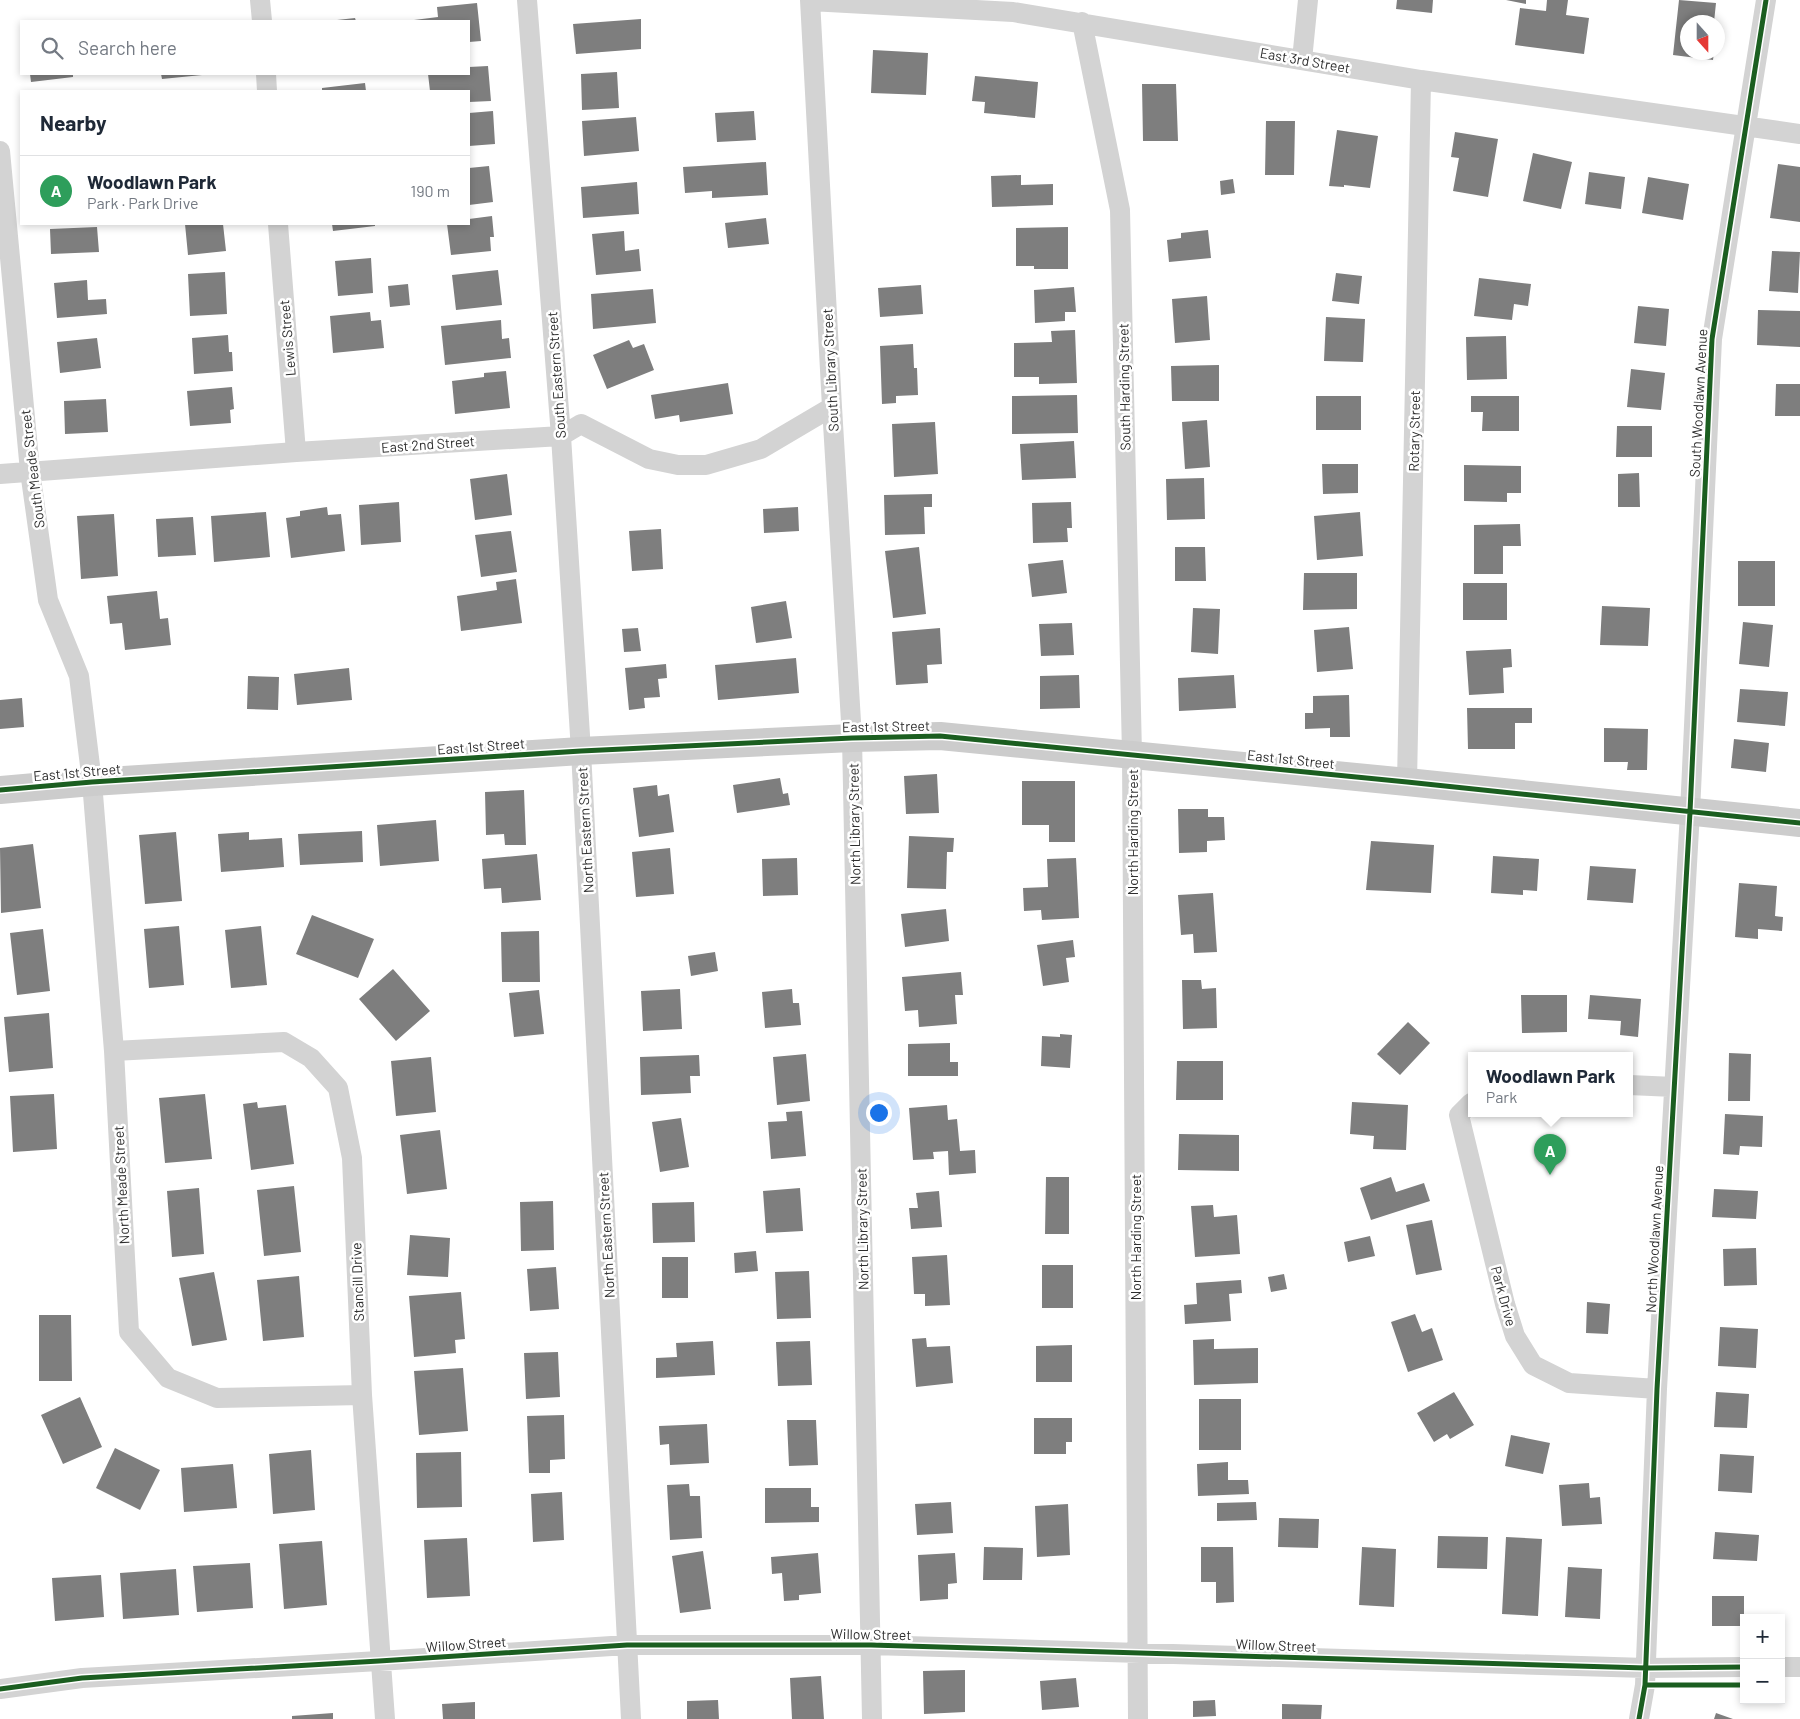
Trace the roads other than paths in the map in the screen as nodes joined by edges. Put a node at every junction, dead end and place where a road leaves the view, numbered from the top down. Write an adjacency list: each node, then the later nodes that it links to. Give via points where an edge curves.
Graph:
1 (260, 0): 7 (street)
2 (527, 0): 18 (street, South Eastern Street)
3 (1308, 0): 9 (street)
4 (1766, 0): 13 (street, South Woodlawn Avenue)
5 (810, 1): 6 (street, East 3rd Street); 17 (street, South Library Street)
6 (1014, 6): 8 (street, East 3rd Street)
7 (262, 20)
8 (1082, 22): 9 (street, East 3rd Street); 24 (street, South Harding Street, via 1120,210)
9 (1302, 60): 11 (street, East 3rd Street)
10 (266, 75): 12 (street)
11 (1421, 80): 13 (street, East 3rd Street); 26 (street, Rotary Street)
12 (268, 90)
13 (1746, 126): 14 (street, East 3rd Street); 28 (street, South Woodlawn Avenue, via 1712,339)
14 (1800, 134)
15 (0, 151): 20 (street, South Meade Street)
16 (278, 225): 19 (street, Lewis Street)
17 (832, 407): 18 (street, East 2nd Street, via 761,449 706,465 678,465 650,459 581,424); 22 (street, South Library Street)
18 (561, 436): 19 (street, East 2nd Street); 23 (street, South Eastern Street)
19 (296, 452): 20 (street, East 2nd Street)
20 (30, 471): 21 (street, East 2nd Street); 25 (street, South Meade Street, via 48,600 80,676)
21 (0, 474)
22 (852, 738): 23 (street, East 1st Street); 24 (street, East 1st Street, via 940,736); 37 (street, North Library Street)
23 (581, 751): 25 (street, East 1st Street); 36 (street, North Eastern Street)
24 (1132, 755): 26 (street, East 1st Street); 38 (street, North Harding Street)
25 (92, 782): 27 (street, East 1st Street); 30 (street, North Meade Street)
26 (1407, 782): 28 (street, East 1st Street)
27 (0, 790)
28 (1690, 812): 29 (street, East 1st Street); 32 (street, North Woodlawn Avenue)
29 (1800, 823)
30 (114, 1050): 35 (street, North Meade Street, via 129,1332 168,1378 217,1398); 35 (street, Stancill Drive, via 284,1042 311,1058 338,1088 352,1158)
31 (1633, 1085): 32 (street)
32 (1674, 1087): 34 (street, North Woodlawn Avenue)
33 (1468, 1106): 34 (street, Park Drive, via 1459,1115 1505,1304 1514,1336 1533,1365 1569,1383)
34 (1657, 1389): 43 (street, North Woodlawn Avenue)
35 (362, 1395): 39 (street, Stancill Drive)
36 (627, 1645): 37 (street, Willow Street); 39 (street, Willow Street); 46 (street, North Eastern Street)
37 (871, 1645): 38 (street, Willow Street); 47 (street, North Library Street)
38 (1137, 1652): 43 (street, Willow Street); 48 (street, North Harding Street)
39 (380, 1662): 44 (street, Willow Street, via 82,1678); 45 (street, Stancill Drive)
40 (1740, 1667): 43 (street, Willow Street)
41 (1785, 1667): 42 (street)
42 (1800, 1667)
43 (1646, 1668): 49 (street, North Woodlawn Avenue)
44 (0, 1689)
45 (384, 1719)
46 (631, 1719)
47 (872, 1719)
48 (1138, 1719)
49 (1639, 1719)

